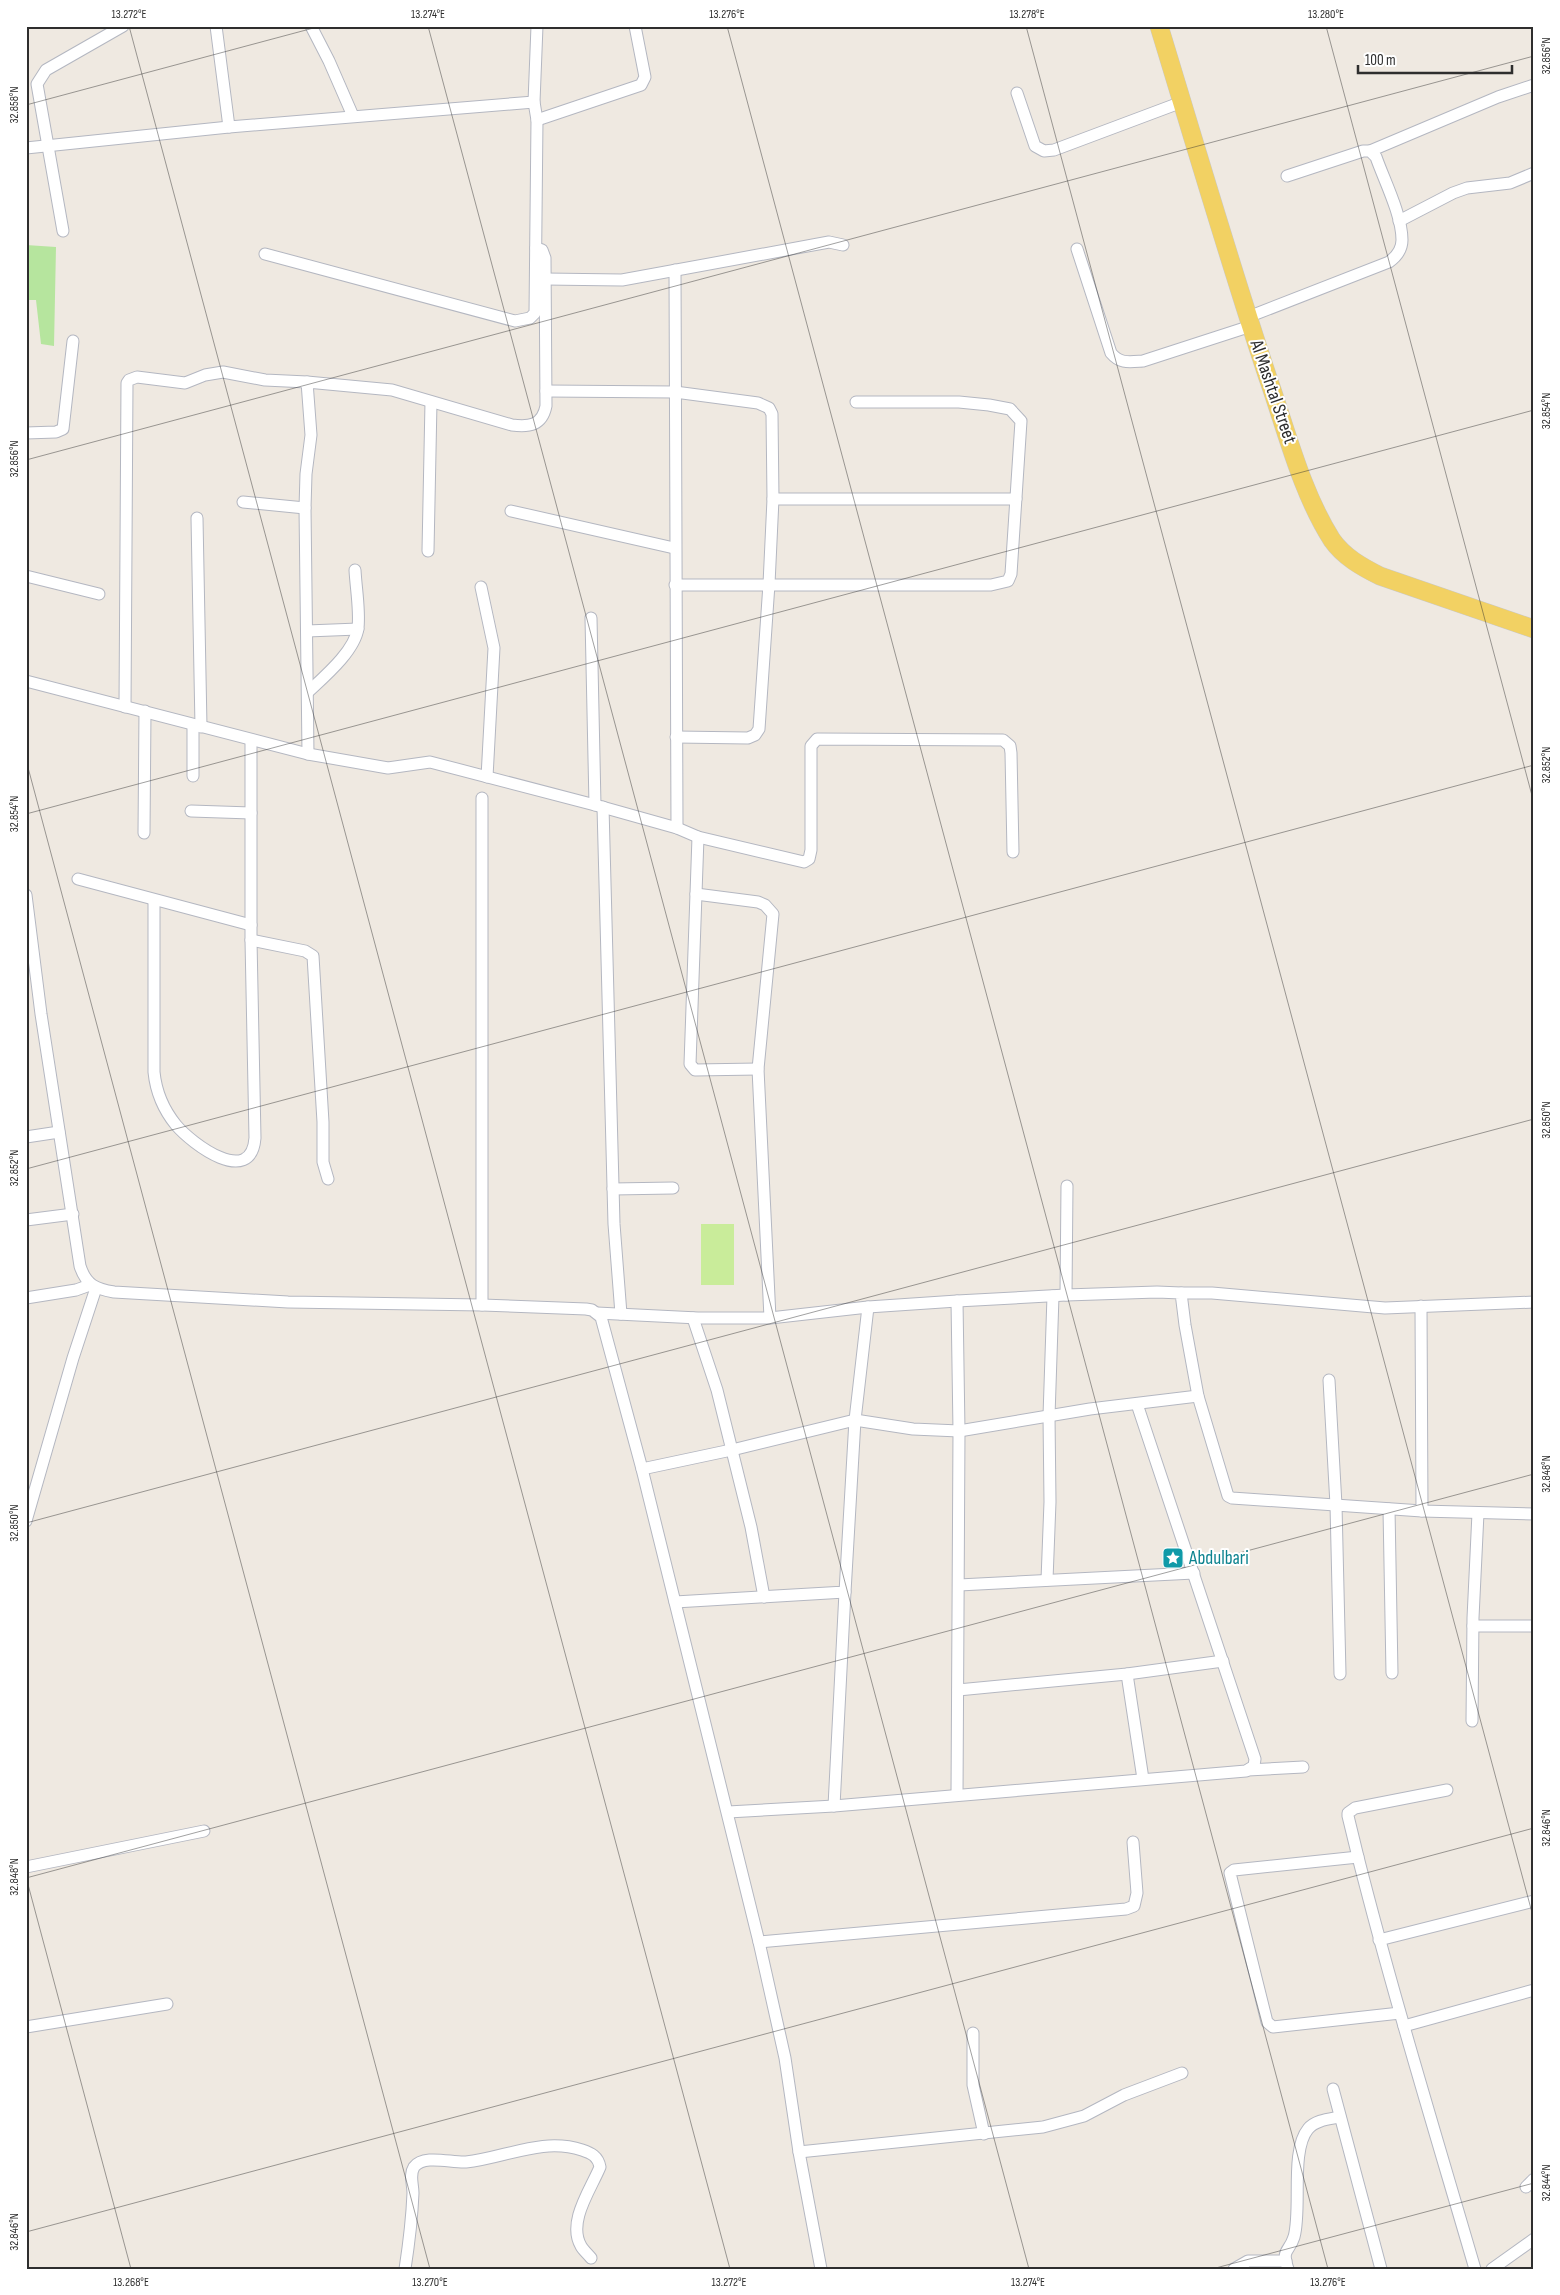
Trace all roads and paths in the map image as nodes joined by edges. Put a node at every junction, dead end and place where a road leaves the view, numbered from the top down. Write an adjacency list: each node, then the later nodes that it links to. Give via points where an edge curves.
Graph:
1 (123, 26): 14 (street, via 46,70 37,84)
2 (216, 26): 13 (street)
3 (311, 26): 11 (street)
4 (537, 26): 9 (street)
5 (635, 26): 12 (street, via 645,77 641,85)
6 (1159, 26): 10 (main road, Al Mashtal Street)
7 (1534, 86): 16 (street, via 1498,97)
8 (1017, 93): 10 (street, via 1035,146 1044,151)
9 (534, 102): 11 (street); 12 (street)
10 (1182, 102): 27 (main road, Al Mashtal Street)
11 (353, 116): 13 (street)
12 (537, 120): 22 (street)
13 (229, 127): 14 (street)
14 (49, 147): 15 (street); 20 (street)
15 (26, 148)
16 (1370, 151): 18 (street); 19 (street, via 1376,157)
17 (1534, 173): 19 (street, via 1510,183 1467,188)
18 (1287, 176)
19 (1399, 221): 27 (street, via 1400,250 1389,262)
20 (63, 231)
21 (842, 245): 25 (street, via 829,242)
22 (536, 248): 24 (street, via 535,313 530,318 515,321); 26 (street, via 545,254)
23 (1077, 249): 27 (street, via 1111,353 1116,359 1142,361)
24 (265, 254)
25 (674, 270): 26 (street, via 622,280); 31 (street)
26 (545, 279): 30 (street)
27 (1250, 321): 51 (main road, Al Mashtal Street, via 1298,467 1319,517 1334,542 1356,564 1380,576)
28 (73, 341): 34 (street, via 63,429)
29 (307, 382): 32 (street, via 392,390); 38 (street, via 311,436); 55 (street, via 265,380 223,372 185,383 137,377 127,383)
30 (546, 391): 31 (street); 32 (street, via 544,415 538,423 528,427)
31 (675, 392): 35 (street, via 758,403 769,408 772,414); 41 (street)
32 (431, 402): 42 (street)
33 (856, 402): 36 (street, via 958,402 1010,409 1021,421)
34 (26, 433)
35 (773, 499): 36 (street); 45 (street)
36 (1016, 499): 45 (street, via 1011,574 1003,584)
37 (243, 502): 38 (street)
38 (305, 508): 52 (street)
39 (511, 511): 41 (street)
40 (197, 518): 57 (street)
41 (674, 548): 46 (street)
42 (428, 551)
43 (355, 570): 50 (street)
44 (26, 576): 48 (street)
45 (770, 584): 46 (street); 58 (street, via 759,729 748,738)
46 (675, 585): 58 (street)
47 (481, 588): 62 (street, via 494,648)
48 (99, 594)
49 (591, 618): 64 (street)
50 (358, 629): 52 (street); 54 (street, via 344,655)
51 (1534, 629)
52 (308, 631): 54 (street)
53 (26, 681): 55 (street)
54 (308, 692): 60 (street)
55 (126, 707): 56 (street)
56 (145, 711): 57 (street); 68 (street)
57 (197, 726): 59 (street); 61 (street)
58 (676, 737): 67 (street)
59 (251, 740): 60 (street); 66 (street)
60 (308, 754): 62 (street, via 388,768 430,762)
61 (193, 776)
62 (487, 777): 64 (street)
63 (482, 798): 94 (street)
64 (599, 806): 67 (street); 84 (street)
65 (191, 811): 66 (street)
66 (251, 813): 75 (street)
67 (677, 828): 69 (street)
68 (144, 833)
69 (698, 838): 70 (street, via 795,861 810,859 811,746 816,740 1003,740 1010,746 1011,753); 72 (street)
70 (1013, 852)
71 (78, 879): 74 (street)
72 (696, 894): 78 (street, via 758,902 773,914); 78 (street, via 690,1064 694,1070)
73 (26, 895): 77 (street)
74 (154, 900): 75 (street); 76 (street, via 154,1072 157,1091 164,1108 184,1132 229,1161 243,1160 254,1148)
75 (251, 925): 76 (street)
76 (251, 940): 81 (street, via 305,951 313,956 324,1162)
77 (30, 960): 79 (street)
78 (758, 1069): 100 (street)
79 (59, 1132): 80 (street); 85 (street)
80 (26, 1137)
81 (328, 1179)
82 (1067, 1186): 89 (street)
83 (673, 1188): 84 (street)
84 (613, 1189): 98 (street)
85 (73, 1214): 86 (street); 87 (street, via 80,1266)
86 (26, 1220)
87 (93, 1287): 91 (street); 94 (street, via 114,1292 288,1302); 114 (street)
88 (1182, 1293): 89 (street); 95 (street, via 1385,1308); 102 (street)
89 (1066, 1295): 90 (street)
90 (1053, 1296): 92 (street); 104 (street)
91 (26, 1298)
92 (957, 1301): 96 (street); 106 (street)
93 (1534, 1302): 95 (street)
94 (482, 1305): 97 (street)
95 (1421, 1306): 111 (street)
96 (868, 1307): 100 (street); 105 (street)
97 (597, 1313): 98 (street); 108 (street, via 611,1351)
98 (621, 1314): 99 (street)
99 (693, 1318): 100 (street); 107 (street)
100 (770, 1318)
101 (1329, 1380): 109 (street)
102 (1198, 1396): 103 (street); 109 (street, via 1228,1496)
103 (1137, 1404): 104 (street); 115 (street)
104 (1049, 1416): 106 (street); 116 (street)
105 (855, 1420): 106 (street); 107 (street); 118 (street)
106 (959, 1431): 117 (street)
107 (732, 1450): 108 (street); 119 (street)
108 (642, 1469): 120 (street)
109 (1336, 1505): 110 (street); 126 (street)
110 (1389, 1509): 111 (street); 124 (street)
111 (1422, 1511): 112 (street)
112 (1478, 1513): 113 (street); 121 (street)
113 (1534, 1514)
114 (26, 1521)
115 (1194, 1573): 116 (street); 123 (street)
116 (1047, 1580): 117 (street)
117 (958, 1586): 127 (street)
118 (845, 1592): 119 (street); 134 (street)
119 (764, 1597): 120 (street)
120 (675, 1602): 135 (street)
121 (1473, 1626): 122 (street); 128 (street)
122 (1534, 1626)
123 (1224, 1661): 125 (street); 130 (street, via 1255,1759 1254,1766)
124 (1392, 1673)
125 (1127, 1674): 127 (street); 131 (street)
126 (1340, 1674)
127 (958, 1690): 133 (street)
128 (1472, 1721)
129 (1303, 1767): 130 (street)
130 (1246, 1770): 131 (street)
131 (1143, 1779): 133 (street)
132 (1447, 1790): 138 (street, via 1350,1810 1348,1816)
133 (957, 1795): 134 (street)
134 (834, 1806): 135 (street)
135 (728, 1812): 142 (street)
136 (204, 1831): 139 (street)
137 (1133, 1842): 142 (street, via 1136,1899 1134,1906 1126,1910)
138 (1358, 1857): 141 (street); 145 (street, via 1230,1873 1267,2022 1273,2028)
139 (26, 1867)
140 (1534, 1901): 141 (street)
141 (1379, 1940): 145 (street)
142 (759, 1942): 153 (street, via 785,2058)
143 (1534, 1990): 146 (street)
144 (167, 2004): 147 (street)
145 (1400, 2013): 146 (street)
146 (1404, 2026): 161 (street)
147 (26, 2027)
148 (973, 2033): 152 (street, via 973,2085)
149 (1182, 2073): 152 (street, via 1124,2095 1084,2116 1042,2127)
150 (1333, 2089): 151 (street)
151 (1340, 2117): 156 (street, via 1316,2123 1304,2136 1297,2174 1294,2238 1286,2250); 160 (street)
152 (984, 2134): 153 (street)
153 (799, 2152): 158 (street)
154 (1534, 2240): 162 (street)
155 (591, 2258): 157 (street, via 580,2244 578,2223 600,2167 599,2161 590,2153 557,2144 484,2160 423,2161 416,2165 412,2171 413,2202)
156 (1287, 2265): 159 (street, via 1248,2261)
157 (405, 2269)
158 (822, 2269)
159 (1234, 2269)
160 (1381, 2269)
161 (1475, 2269)
162 (1492, 2269)

